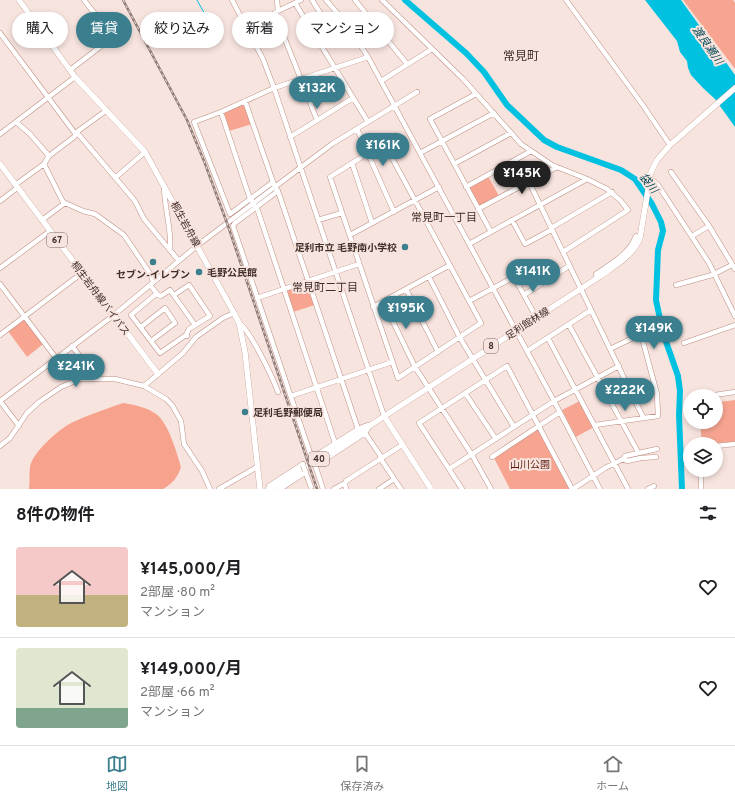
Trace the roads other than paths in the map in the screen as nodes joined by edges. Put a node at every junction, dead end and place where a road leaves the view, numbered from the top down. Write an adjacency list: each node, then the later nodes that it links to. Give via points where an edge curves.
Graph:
1 (19, 0): 25 (main road, 桐生岩舟線)
2 (84, 0): 25 (street, via 113,37)
3 (232, 0): 12 (street)
4 (277, 0): 13 (street)
5 (301, 0): 11 (street)
6 (312, 0): 15 (street)
7 (326, 0): 22 (street, via 345,22)
8 (355, 0): 23 (street)
9 (382, 0): 21 (street)
10 (566, 0): 50 (street)
11 (295, 3): 14 (street); 24 (street)
12 (238, 12)
13 (277, 12)
14 (279, 12)
15 (320, 12)
16 (0, 33): 17 (street)
17 (5, 39): 18 (street); 33 (street)
18 (0, 42)
19 (288, 44): 27 (street)
20 (257, 48): 29 (street)
21 (432, 49): 23 (street); 32 (street)
22 (368, 57): 24 (street); 28 (street)
23 (407, 64): 28 (street)
24 (335, 68): 27 (street); 34 (street)
25 (70, 70): 26 (main road, 桐生岩舟線)
26 (75, 77): 33 (street); 37 (main road, 桐生岩舟線)
27 (301, 80): 29 (street); 40 (street)
28 (381, 81): 36 (street)
29 (274, 88): 35 (street); 48 (street)
30 (735, 88): 50 (main road, 足利館林線 / 8)
31 (417, 92): 36 (street)
32 (476, 94): 39 (street); 49 (street, via 430,119)
33 (49, 97): 41 (street); 46 (street)
34 (353, 98): 40 (street); 42 (street)
35 (246, 101): 38 (street); 69 (street)
36 (394, 106): 42 (street); 54 (street)
37 (107, 110): 46 (street); 51 (main road, 桐生岩舟線)
38 (221, 112): 76 (street, via 249,196); 76 (street, via 194,122 230,214)
39 (494, 113): 47 (street); 49 (street)
40 (317, 120): 48 (street)
41 (16, 122): 43 (street); 55 (street)
42 (368, 122): 44 (street)
43 (2, 129): 45 (street)
44 (357, 129): 53 (street); 61 (street)
45 (0, 134)
46 (77, 134): 55 (street); 63 (street)
47 (511, 134): 52 (street); 59 (street)
48 (290, 137): 61 (street)
49 (442, 141): 54 (street); 59 (street)
50 (672, 144): 64 (main road, 足利館林線 / 8, via 657,160)
51 (145, 152): 63 (street); 67 (main road, 桐生岩舟線)
52 (531, 152): 60 (street); 70 (street)
53 (368, 153): 56 (street); 73 (street, via 384,143); 79 (street)
54 (420, 153): 71 (street)
55 (49, 156): 58 (street)
56 (352, 163): 80 (street, via 330,177); 84 (street)
57 (0, 164): 68 (main road, 桐生岩舟線バイパス / 67)
58 (44, 164): 68 (street); 75 (street)
59 (454, 164): 70 (street)
60 (557, 167): 65 (street); 66 (street)
61 (300, 168): 69 (street); 82 (street)
62 (671, 172): 85 (street)
63 (115, 178): 94 (street)
64 (650, 178): 91 (street, via 658,185); 106 (main road, 足利館林線 / 8, via 638,243 631,253)
65 (587, 179): 72 (street); 77 (street)
66 (529, 182): 77 (street); 78 (street)
67 (164, 184): 93 (main road, 桐生岩舟線); 94 (street)
68 (16, 186): 74 (street); 81 (main road, 桐生岩舟線バイパス / 67)
69 (276, 186): 76 (street); 107 (street)
70 (466, 186): 78 (street)
71 (439, 188): 73 (street); 92 (street)
72 (612, 192): 86 (street); 95 (street, via 628,210)
73 (415, 200): 79 (street); 98 (street)
74 (0, 201)
75 (64, 203): 81 (street); 109 (street, via 95,214 124,234 151,275)
76 (254, 203): 93 (street); 112 (street); 118 (street, via 234,226)
77 (540, 205): 83 (street); 86 (street)
78 (478, 209): 88 (street)
79 (394, 212): 84 (street)
80 (342, 213): 82 (street); 89 (street)
81 (42, 220): 87 (main road, 桐生岩舟線バイパス / 67)
82 (318, 220): 102 (street)
83 (512, 220): 86 (street, via 525,244); 88 (street)
84 (372, 223): 89 (street)
85 (709, 226): 91 (street); 100 (street)
86 (551, 229): 95 (street)
87 (50, 231): 101 (street); 103 (main road, 桐生岩舟線バイパス / 67)
88 (490, 232): 92 (street)
89 (350, 235): 97 (street)
90 (636, 236): 106 (street, via 628,250 596,274)
91 (692, 236): 104 (street)
92 (469, 244): 111 (street)
93 (198, 245): 96 (street); 123 (main road, 桐生岩舟線)
94 (170, 250): 96 (street)
95 (563, 252): 99 (street)
96 (179, 261): 109 (street)
97 (359, 264): 102 (street); 121 (street)
98 (450, 265): 105 (street); 120 (street)
99 (569, 266): 114 (street); 117 (street)
100 (734, 267): 104 (street)
101 (0, 268)
102 (335, 272): 107 (street); 150 (street)
103 (82, 273): 124 (main road, 桐生岩舟線バイパス / 67); 125 (street)
104 (715, 274): 110 (street); 126 (street)
105 (429, 277): 113 (street); 136 (street)
106 (596, 278): 114 (main road, 足利館林線 / 8)
107 (308, 281): 112 (street); 154 (street)
108 (0, 284): 125 (street)
109 (152, 284): 115 (street); 124 (street)
110 (676, 285)
111 (493, 288): 117 (street, via 514,277); 120 (street); 133 (street)
112 (284, 289): 118 (street); 157 (street)
113 (406, 289): 119 (street); 144 (street)
114 (580, 289): 122 (street); 127 (main road, 足利館林線 / 8)
115 (156, 294): 116 (street, via 161,296 170,290); 132 (street, via 131,315)
116 (174, 295): 129 (street); 129 (street, via 189,285 210,316)
117 (524, 295): 127 (street)
118 (257, 298): 164 (street)
119 (383, 301): 121 (street); 149 (street)
120 (469, 301): 136 (street, via 482,324)
121 (373, 307): 147 (street)
122 (591, 310): 130 (street); 142 (street)
123 (234, 313): 128 (main road, 桐生岩舟線); 139 (street)
124 (114, 315): 141 (street); 151 (main road, 桐生岩舟線バイパス / 67)
125 (25, 316): 134 (street); 145 (street)
126 (735, 316)
127 (536, 318): 133 (main road, 足利館林線 / 8)
128 (239, 323): 160 (street, via 243,326); 194 (main road, 桐生岩舟線, via 245,352)
129 (195, 325): 135 (street)
130 (569, 325): 137 (street); 152 (street)
131 (735, 325): 140 (street)
132 (141, 327): 138 (street); 138 (street, via 165,308 175,323)
133 (516, 330): 143 (street); 146 (main road, 足利館林線 / 8)
134 (0, 335)
135 (186, 335): 138 (street, via 160,353); 139 (street)
136 (460, 338): 144 (street); 146 (street)
137 (548, 338): 143 (street); 159 (street)
138 (151, 341)
139 (191, 341): 151 (street, via 183,353)
140 (684, 342)
141 (72, 346): 145 (street); 153 (street)
142 (610, 349): 148 (street); 171 (street, via 642,334 657,394 658,412 658,416)
143 (527, 351): 166 (street)
144 (438, 352): 149 (street)
145 (56, 358): 165 (street)
146 (473, 358): 155 (street); 158 (main road, 足利館林線 / 8)
147 (392, 362): 149 (street, via 398,378); 150 (street)
148 (619, 366): 152 (street); 171 (street)
149 (415, 367): 158 (street)
150 (368, 370): 154 (street); 170 (street)
151 (158, 374): 156 (street)
152 (597, 378): 159 (street); 172 (street)
153 (94, 379): 156 (street); 174 (street, via 80,378 61,387 39,402)
154 (341, 379): 157 (street); 177 (street)
155 (486, 379): 162 (street); 169 (street, via 507,366); 176 (street)
156 (144, 386): 204 (street, via 172,405 181,422 184,444 202,471)
157 (317, 387): 164 (street); 179 (street)
158 (428, 388): 167 (street); 170 (main road, 足利館林線 / 8)
159 (575, 389): 166 (street); 173 (street)
160 (278, 392)
161 (735, 392): 163 (street)
162 (465, 393): 167 (street); 178 (street)
163 (723, 394)
164 (291, 396): 190 (street)
165 (0, 401): 174 (street)
166 (554, 401): 168 (street); 169 (street)
167 (441, 408): 186 (street); 195 (street, via 418,423)
168 (560, 412): 175 (street); 197 (street)
169 (533, 414): 175 (street); 176 (street)
170 (384, 416): 177 (main road, 40); 181 (main road)
171 (643, 417): 172 (street)
172 (621, 421): 173 (street); 185 (street)
173 (595, 425): 192 (street)
174 (19, 426): 183 (street, via 8,441)
175 (539, 426): 187 (street); 216 (street)
176 (514, 427): 178 (street)
177 (362, 431): 179 (street); 189 (street); 193 (street); 203 (main road, 40)
178 (496, 439): 186 (street)
179 (335, 443): 190 (street)
180 (735, 444): 182 (street)
181 (402, 445): 189 (street); 213 (main road)
182 (723, 445)
183 (0, 446)
184 (656, 449): 185 (street)
185 (638, 452): 191 (street)
186 (472, 454): 195 (street); 215 (street)
187 (492, 457)
188 (656, 457): 191 (street, via 628,461)
189 (381, 458): 199 (street); 200 (street)
190 (312, 459): 193 (street, bridge)
191 (623, 459): 192 (street)
192 (615, 462): 197 (street); 218 (street)
193 (315, 466): 208 (street)
194 (257, 467): 205 (street); 206 (main road, 桐生岩舟線)
195 (449, 469): 214 (street)
196 (305, 472): 202 (street); 203 (street); 207 (street, bridge, via 303,464)
197 (593, 476): 216 (street); 217 (street)
198 (701, 477): 220 (street)
199 (394, 479): 211 (street); 212 (street)
200 (345, 482): 209 (street); 210 (street)
201 (654, 486): 219 (street)
202 (311, 487)
203 (276, 488)
204 (210, 489)
205 (219, 489)
206 (260, 489)
207 (268, 489)
208 (323, 489)
209 (334, 489)
210 (346, 489)
211 (379, 489)
212 (401, 489)
213 (431, 489)
214 (462, 489)
215 (491, 489)
216 (573, 489)
217 (600, 489)
218 (628, 489)
219 (648, 489)
220 (701, 489)

